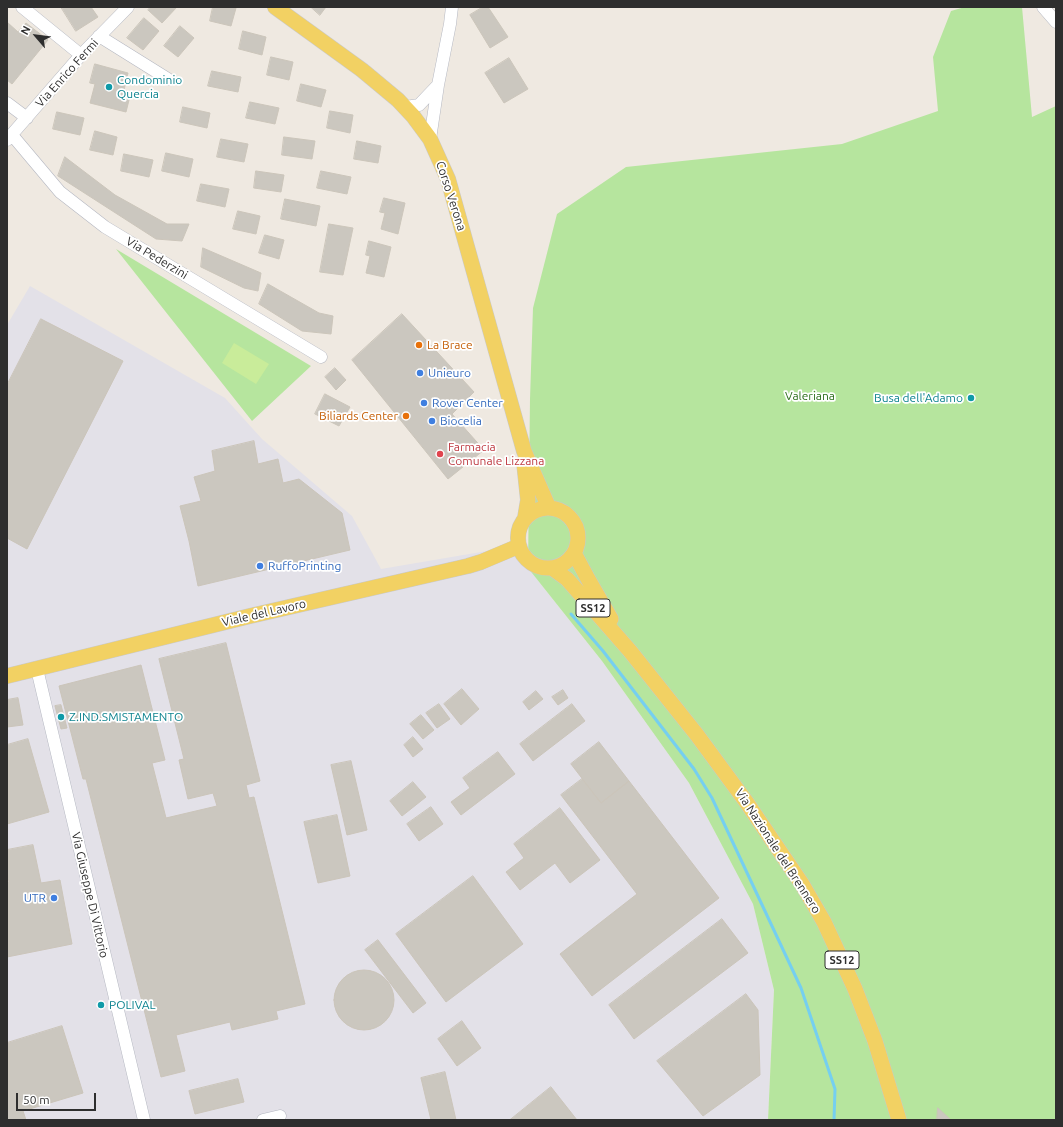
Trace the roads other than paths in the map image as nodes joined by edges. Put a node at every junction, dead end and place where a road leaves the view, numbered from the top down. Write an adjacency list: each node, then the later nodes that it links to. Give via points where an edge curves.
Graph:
1 (22, 7): 8 (street)
2 (128, 7): 7 (street, Via Enrico Fermi)
3 (275, 7): 13 (main road, Corso Verona)
4 (452, 7): 10 (street)
5 (1043, 7): 6 (street)
6 (1055, 21)
7 (100, 36): 8 (street, Via Enrico Fermi); 9 (street)
8 (81, 55): 14 (street, Via Enrico Fermi)
9 (168, 79)
10 (438, 85): 12 (street); 13 (street)
11 (7, 103): 14 (street)
12 (434, 109): 13 (street, via 426,115); 16 (street)
13 (412, 110): 16 (main road, Corso Verona)
14 (27, 118): 15 (street, Via Enrico Fermi)
15 (9, 138): 17 (street, Via Pederzini, via 60,192 105,227)
16 (430, 138): 18 (main road, Corso Verona, via 448,179)
17 (321, 357)
18 (524, 452): 19 (main road); 20 (main road, via 528,500)
19 (549, 508): 20 (main road, via 536,510); 22 (main road, via 568,515 574,523 578,543)
20 (525, 518): 21 (main road, via 518,536)
21 (519, 546): 23 (main road, SS12, via 523,556 531,564 541,568); 25 (main road, Viale del Lavoro, via 468,566)
22 (574, 553): 23 (main road, via 561,565); 24 (main road, Via Nazionale del Brennero / SS12)
23 (552, 568): 24 (main road, Via Nazionale del Brennero / SS12, via 567,579)
24 (630, 650): 30 (main road, Via Nazionale del Brennero / SS12, via 747,803 802,884 824,922 855,989 875,1041)
25 (36, 669): 26 (main road, Viale del Lavoro); 28 (street, Via Giuseppe Di Vittorio)
26 (7, 676)
27 (280, 1116): 29 (street)
28 (144, 1120)
29 (262, 1120)
30 (899, 1120)

